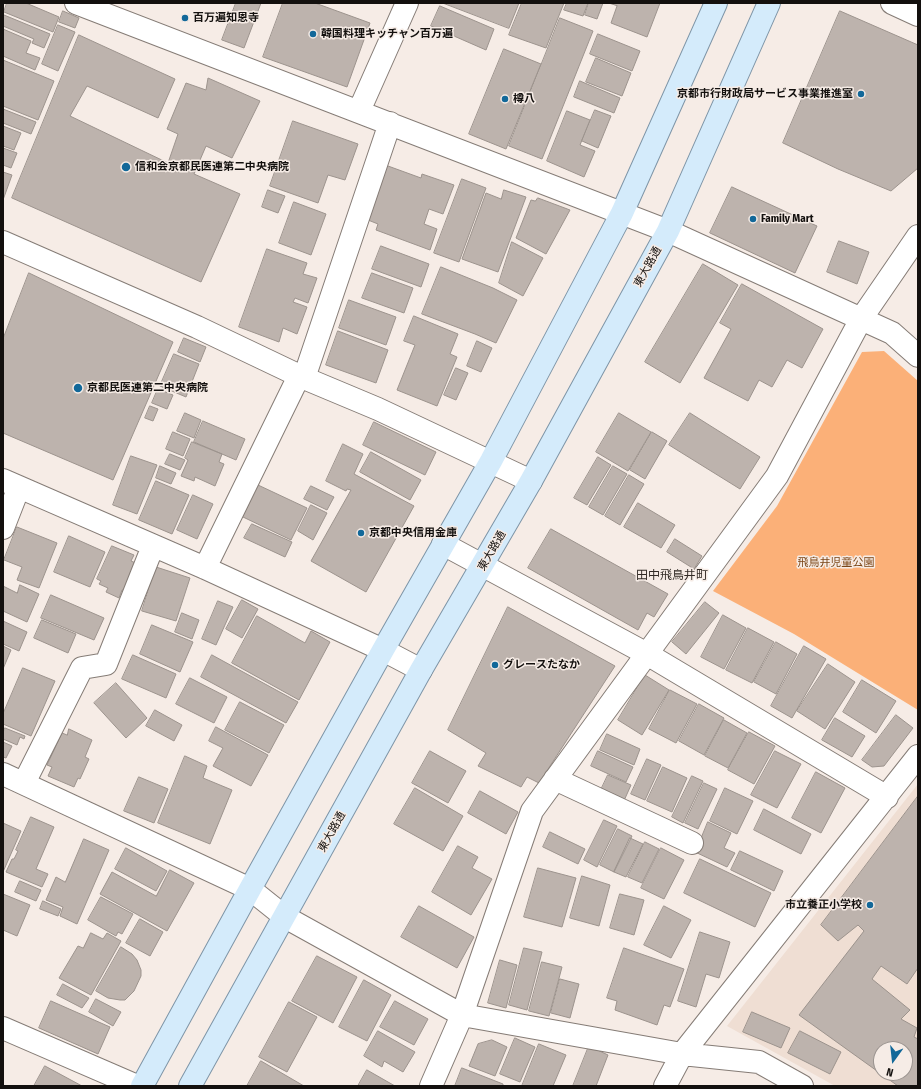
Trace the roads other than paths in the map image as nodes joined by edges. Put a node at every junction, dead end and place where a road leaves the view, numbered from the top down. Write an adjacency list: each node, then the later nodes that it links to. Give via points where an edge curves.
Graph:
1 (76, 3): 7 (street)
2 (406, 3): 7 (street)
3 (716, 3): 9 (main road)
4 (769, 3): 10 (main road, 東大路通)
5 (892, 3): 6 (street)
6 (918, 15)
7 (359, 111): 8 (street)
8 (390, 123): 9 (street); 15 (street)
9 (622, 213): 10 (street); 16 (main road)
10 (668, 231): 13 (street); 17 (main road, 東大路通)
11 (918, 236): 13 (street)
12 (3, 242): 15 (street, via 197,327)
13 (861, 319): 14 (street, via 892,333); 25 (street, via 777,476)
14 (918, 356)
15 (301, 377): 16 (street, via 378,409); 23 (street)
16 (490, 461): 17 (street); 20 (main road)
17 (531, 481): 22 (main road, 東大路通)
18 (11, 484): 19 (street); 21 (street)
19 (3, 528)
20 (443, 544): 22 (street); 24 (main road)
21 (153, 546): 23 (street); 30 (street, via 106,664 82,668)
22 (483, 566): 25 (street); 26 (main road, 東大路通)
23 (205, 568): 24 (street)
24 (383, 650): 26 (street); 33 (main road)
25 (647, 654): 29 (street); 31 (street)
26 (421, 670): 34 (main road, 東大路通)
27 (918, 756): 31 (street)
28 (3, 774): 30 (street)
29 (555, 779): 32 (street); 35 (street, via 532,811)
30 (24, 783): 33 (street)
31 (887, 796): 37 (street)
32 (692, 843)
33 (250, 888): 34 (street); 39 (main road)
34 (285, 917): 35 (street); 40 (main road, 東大路通)
35 (462, 1015): 37 (street); 41 (street)
36 (3, 1028): 38 (street)
37 (682, 1054): 42 (street); 43 (street, via 759,1062)
38 (137, 1086)
39 (142, 1086)
40 (190, 1086)
41 (431, 1086)
42 (665, 1086)
43 (802, 1086)

